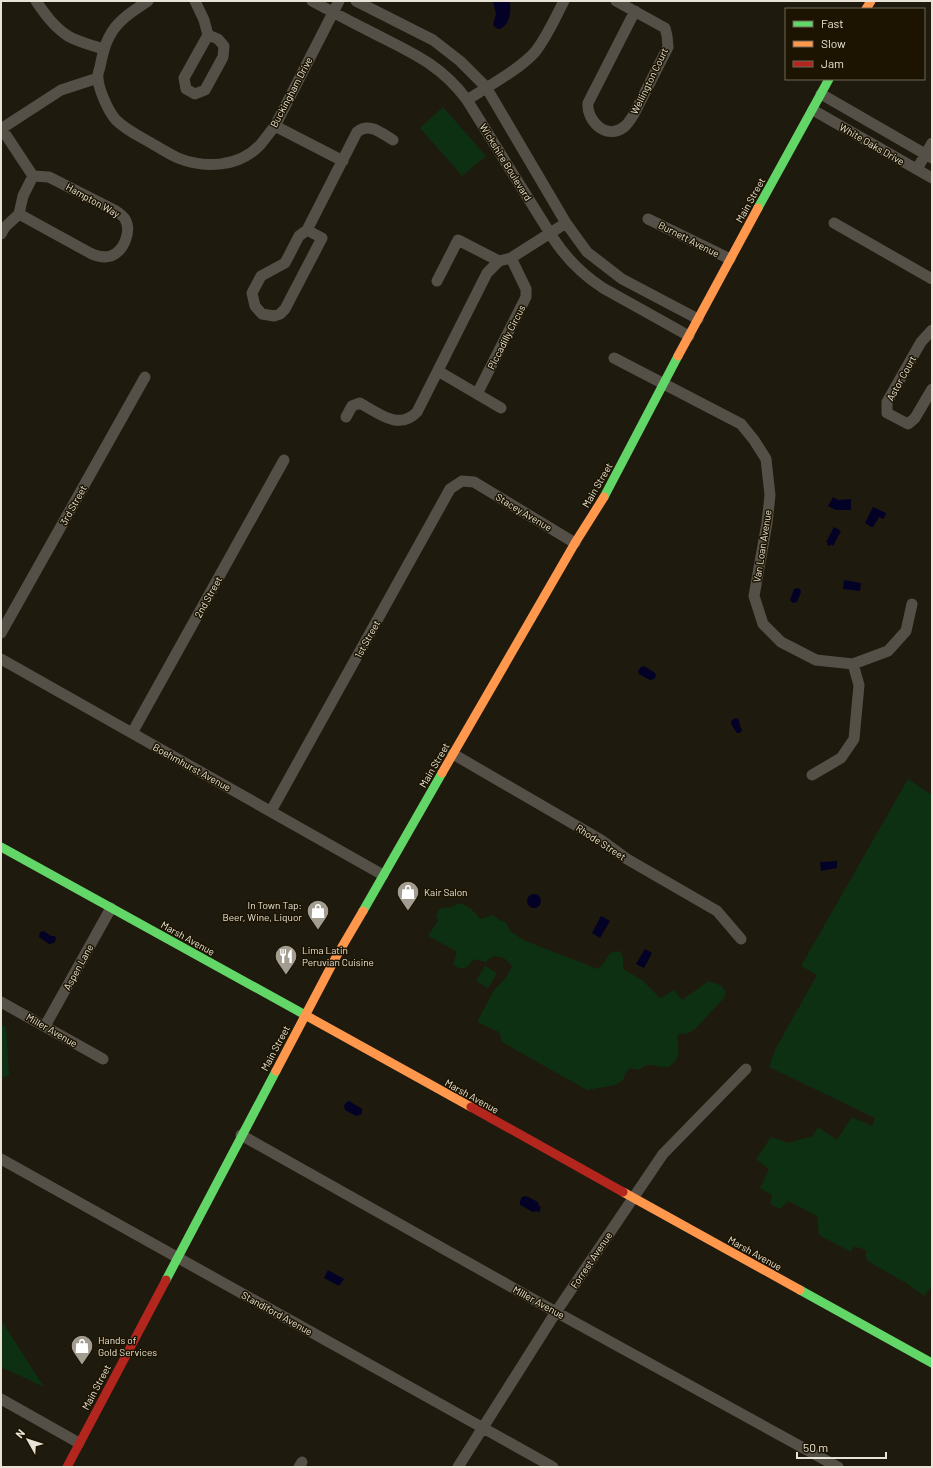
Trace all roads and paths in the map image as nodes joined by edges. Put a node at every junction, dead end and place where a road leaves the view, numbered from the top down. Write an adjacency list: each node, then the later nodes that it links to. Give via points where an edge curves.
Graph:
1 (36, 1): 12 (street, via 48,19 68,36)
2 (148, 1): 12 (street, Buckingham Drive, via 118,24)
3 (195, 1): 11 (street)
4 (312, 1): 10 (street, Wickshire Boulevard)
5 (338, 1): 10 (street, Buckingham Drive)
6 (356, 1): 15 (street, Wickshire Boulevard, via 433,40 460,61)
7 (564, 1): 15 (street, via 534,53)
8 (616, 1): 9 (street, Wellington Court)
9 (635, 11): 9 (street, Wellington Court, via 665,28 668,47 628,123 616,131 609,131 594,124 587,110 588,103)
10 (333, 12): 17 (street, Wickshire Boulevard, via 422,58 445,74); 19 (street, Buckingham Drive)
11 (208, 35): 11 (street, via 184,78 186,89 195,94 205,90 223,57 224,46 218,39)
12 (103, 49): 13 (street, Buckingham Drive)
13 (98, 78): 19 (street, Buckingham Drive, via 107,107 116,120 128,130 177,158 193,163 211,165 236,161 259,146); 20 (street, via 61,90)
14 (829, 80): 16 (main road, Main Street)
15 (486, 87): 17 (street); 30 (street, Wickshire Boulevard)
16 (822, 94): 18 (main road, Main Street); 23 (street, White Oaks Drive)
17 (467, 100): 33 (street, Wickshire Boulevard)
18 (813, 110): 25 (street, White Oaks Drive); 36 (main road, Main Street)
19 (275, 126): 24 (street)
20 (2, 129): 26 (street)
21 (393, 140): 24 (street, via 368,127 362,128 357,132)
22 (932, 142): 23 (street)
23 (929, 156): 25 (street)
24 (343, 161): 32 (street)
25 (917, 169): 27 (street, White Oaks Drive)
26 (34, 176): 28 (street, via 23,196); 28 (street, Hampton Way, via 49,177 116,211 125,218 128,231 126,239 112,256 99,257)
27 (932, 178)
28 (19, 214): 34 (street)
29 (648, 218): 36 (street, Burnett Avenue)
30 (566, 222): 33 (street); 40 (street, Wickshire Boulevard, via 587,252 607,269)
31 (834, 223): 38 (street)
32 (307, 230): 32 (street, via 299,236 285,263 261,276 252,293 254,306 262,314 274,316 285,309 322,238)
33 (549, 233): 35 (street); 42 (street, Wickshire Boulevard, via 569,260 592,281)
34 (1, 234)
35 (511, 258): 37 (street); 48 (street, Piccadilly Circus, via 526,289 526,297)
36 (730, 259): 40 (main road, Main Street)
37 (499, 261): 39 (street, via 458,240); 44 (street, via 487,273)
38 (932, 278)
39 (437, 281)
40 (698, 319): 42 (main road, Main Street)
41 (932, 330): 47 (street, Astor Court, via 921,342 887,402 887,413 908,424 915,418)
42 (689, 336): 46 (main road, Main Street)
43 (614, 358): 46 (street, Van Loan Avenue)
44 (438, 371): 48 (street); 50 (street, via 417,412 407,420 390,419 360,403 352,406)
45 (145, 377): 55 (street, 3rd Street)
46 (663, 383): 53 (main road, Main Street, via 606,493); 57 (street, Van Loan Avenue, via 741,424 766,459 770,495 754,596 763,624 782,642 816,660)
47 (932, 389)
48 (477, 394): 49 (street)
49 (501, 408)
50 (346, 417)
51 (284, 460): 58 (street, 2nd Street)
52 (474, 482): 53 (street, Stacey Avenue); 61 (street, 1st Street, via 462,481 450,489)
53 (575, 543): 59 (main road, Main Street)
54 (912, 604): 57 (street, Van Loan Avenue, via 906,631 888,651)
55 (1, 633)
56 (1, 659): 58 (street, Boehmhurst Avenue)
57 (854, 664): 60 (street, via 859,685 854,739 842,758)
58 (132, 733): 61 (street, Boehmhurst Avenue)
59 (453, 754): 63 (main road, Main Street); 65 (street, Rhode Street, via 717,911)
60 (812, 775)
61 (271, 811): 63 (street, Boehmhurst Avenue)
62 (1, 847): 64 (main road, Marsh Avenue)
63 (383, 875): 67 (main road, Main Street)
64 (111, 908): 67 (main road, Marsh Avenue); 68 (street, Aspen Lane)
65 (742, 939)
66 (1, 1002): 68 (street, Miller Avenue)
67 (305, 1015): 71 (main road, Main Street); 73 (main road, Marsh Avenue)
68 (45, 1026): 69 (street, Miller Avenue)
69 (103, 1059)
70 (746, 1069): 73 (street, Forrest Avenue, via 663,1154)
71 (241, 1136): 74 (main road, Main Street); 75 (street, Miller Avenue)
72 (1, 1159): 74 (street, Standiford Avenue)
73 (633, 1198): 75 (street, Forrest Avenue); 76 (main road, Marsh Avenue)
74 (177, 1257): 78 (street, Standiford Avenue); 79 (main road, Main Street)
75 (556, 1312): 78 (street, Forrest Avenue); 83 (street, Miller Avenue)
76 (932, 1363)
77 (1, 1399): 79 (street)
78 (482, 1428): 81 (street, Forrest Avenue); 82 (street, Standiford Avenue)
79 (79, 1443): 80 (main road, Main Street)
80 (69, 1466)
81 (458, 1467)
82 (553, 1467)
83 (838, 1467)

